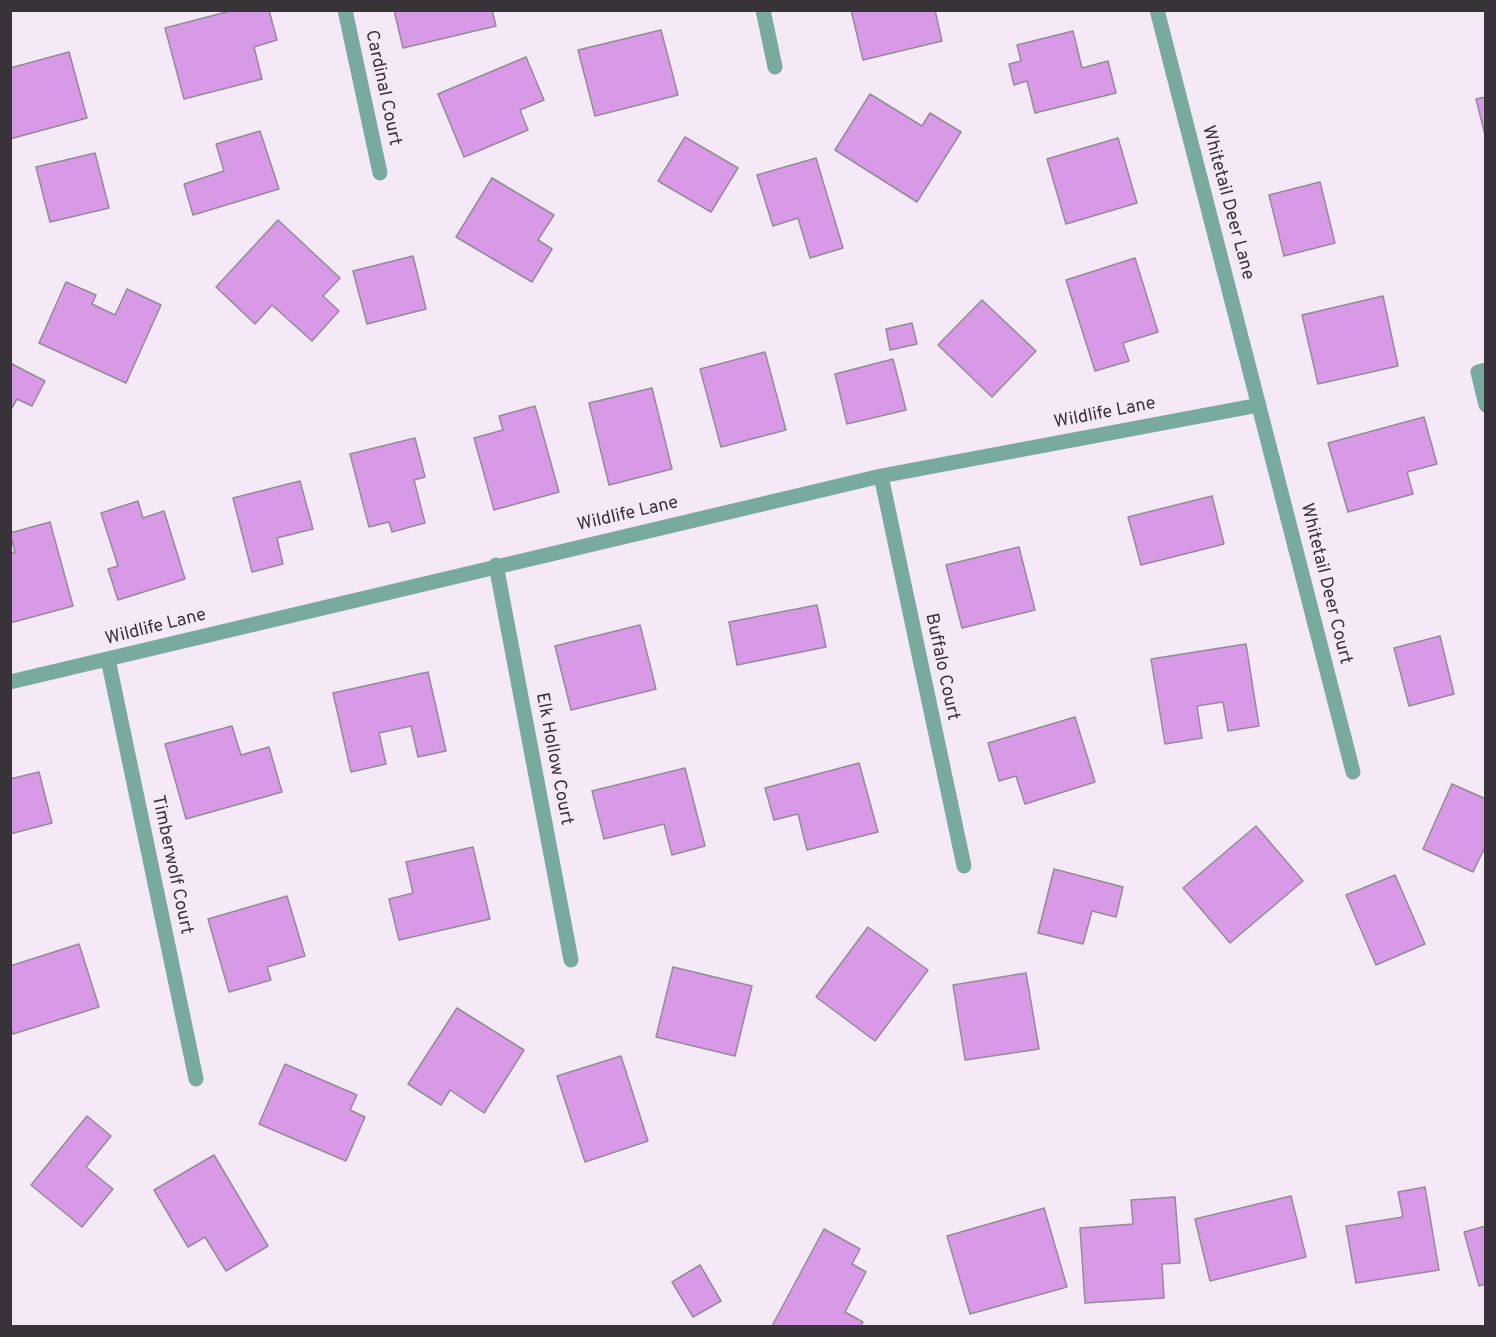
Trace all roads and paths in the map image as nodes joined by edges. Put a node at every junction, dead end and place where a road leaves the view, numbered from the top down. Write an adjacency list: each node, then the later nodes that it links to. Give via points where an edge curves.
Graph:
1 (345, 10): 5 (street, Cardinal Court)
2 (763, 10): 4 (street)
3 (1157, 10): 7 (street, Whitetail Deer Lane)
4 (775, 67)
5 (380, 173)
6 (1485, 370): 8 (street, via 1478,372)
7 (1260, 405): 9 (street, Wildlife Lane); 13 (street, Whitetail Deer Court)
8 (1485, 405)
9 (881, 476): 10 (street, Wildlife Lane); 14 (street, Buffalo Court)
10 (496, 566): 11 (street, Wildlife Lane); 15 (street, Elk Hollow Court)
11 (108, 659): 12 (street, Wildlife Lane); 16 (street, Timberwolf Court)
12 (10, 682)
13 (1353, 772)
14 (963, 866)
15 (571, 960)
16 (196, 1079)

